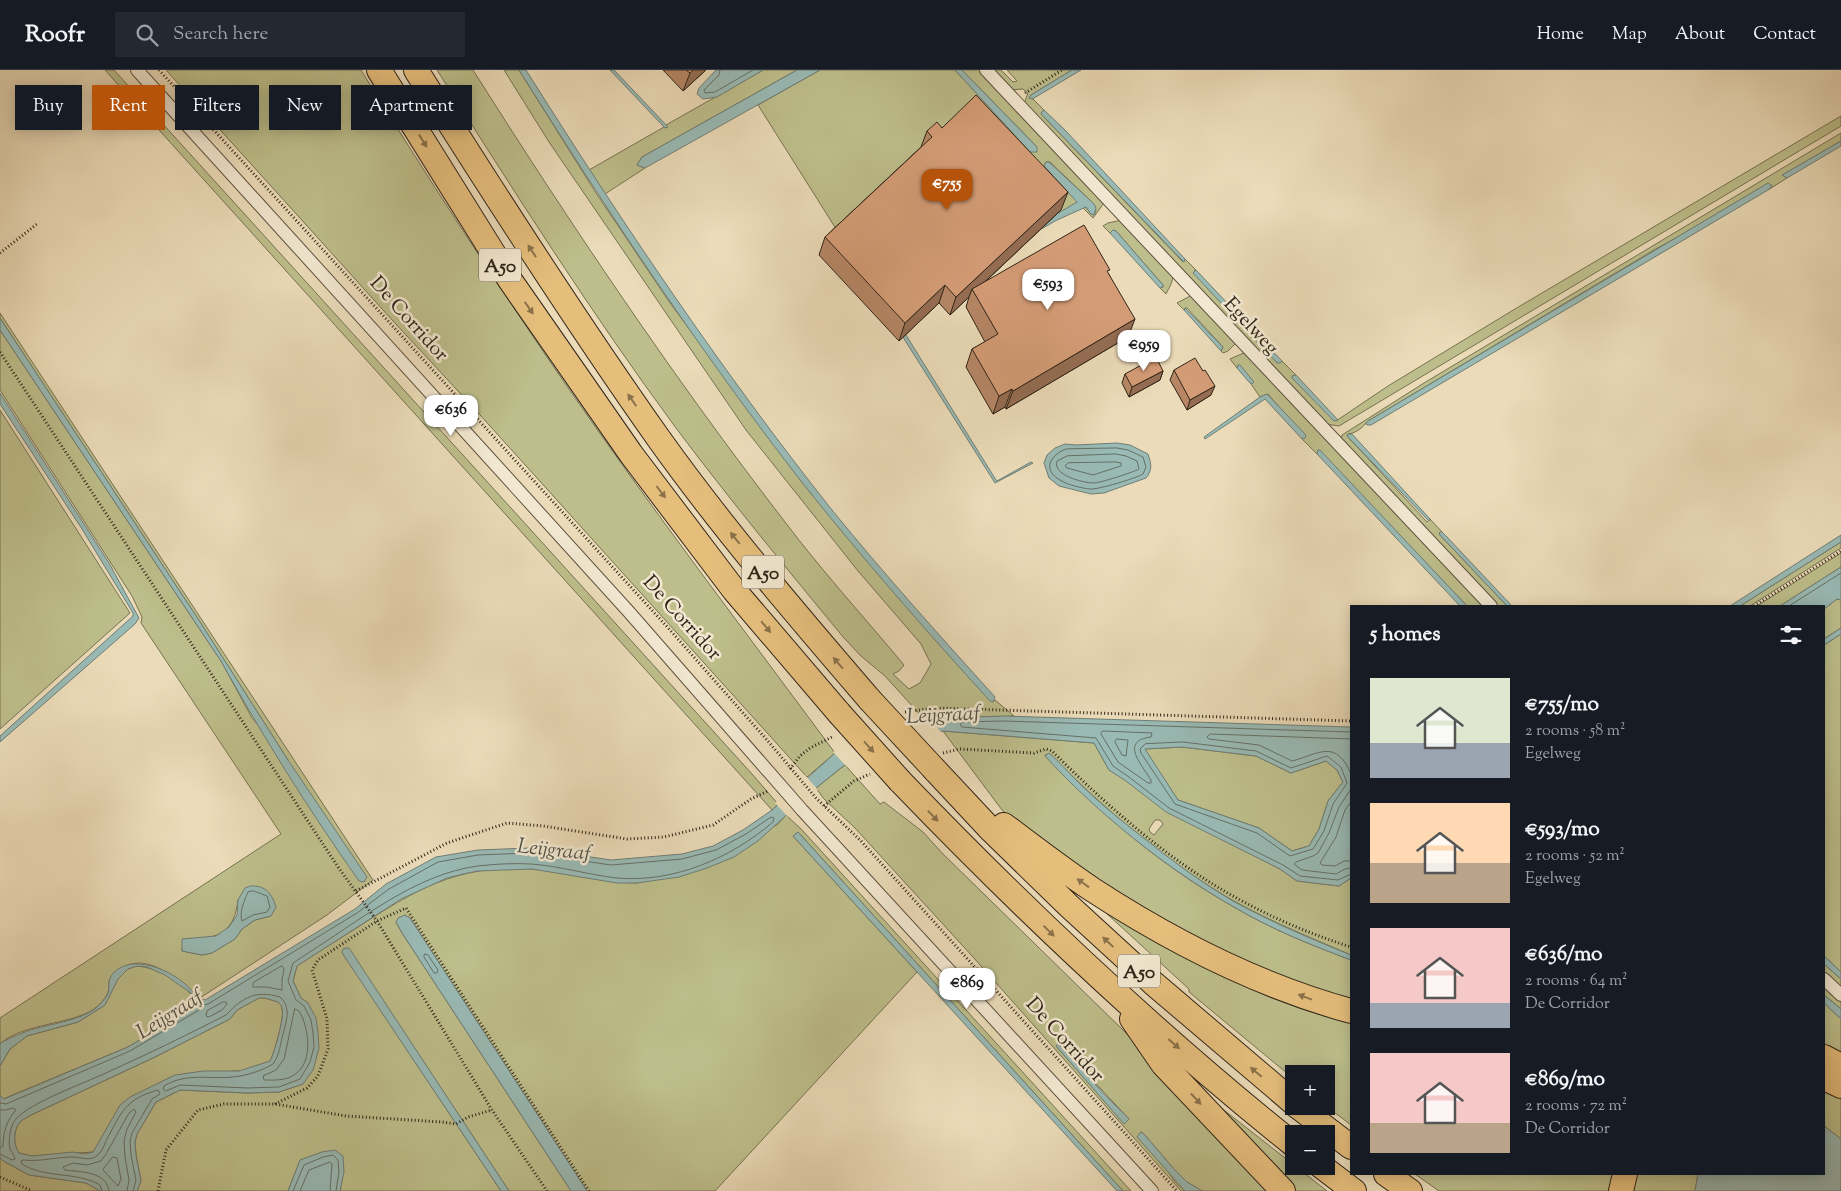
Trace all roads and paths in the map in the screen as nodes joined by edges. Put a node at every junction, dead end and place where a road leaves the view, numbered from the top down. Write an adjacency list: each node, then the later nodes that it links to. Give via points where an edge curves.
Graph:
1 (137, 70): 20 (street, De Corridor, via 622,605)
2 (159, 70): 17 (path, De Corridor, via 670,630)
3 (379, 70): 16 (highway, A50, one-way to 16, via 510,280 632,454)
4 (416, 70): 18 (highway, A50, one-way to 4, bridge, via 870,700 788,604 660,440 496,197)
5 (986, 70): 7 (street, Egelweg)
6 (1062, 70): 7 (path)
7 (1014, 100): 12 (street, Egelweg)
8 (38, 224): 9 (path)
9 (0, 253)
10 (0, 352): 22 (path)
11 (1841, 550): 13 (path)
12 (1491, 605)
13 (1756, 605)
14 (901, 712): 15 (path, via 935,708)
15 (1350, 721)
16 (840, 723): 17 (path, via 800,756); 26 (highway, A50, one-way to 26, bridge, via 993,877)
17 (790, 769): 20 (path); 21 (path, De Corridor)
18 (939, 770): 24 (path, via 960,749 1052,751 1145,834 1202,876 1289,925); 28 (highway, A50, one-way to 18, via 1229,967 1153,927 1092,890); 33 (highway, A50, one-way to 18, via 1153,983 992,831)
19 (872, 774): 21 (path, via 854,781)
20 (780, 785): 22 (path, via 713,824 664,837 627,840 507,823 447,843); 47 (street, De Corridor)
21 (824, 806): 48 (path, De Corridor, via 861,842)
22 (356, 891): 23 (path)
23 (377, 921): 34 (path, via 318,960 312,970 328,1020 328,1049 318,1076 307,1088); 35 (path); 46 (path, via 406,908)
24 (1350, 948)
25 (1825, 980): 27 (street)
26 (1111, 989): 37 (highway, A50, one-way to 37); 49 (highway, A50, one-way to 49, via 1163,1064)
27 (1841, 995)
28 (1350, 1011)
29 (1825, 1058): 30 (highway)
30 (1841, 1066)
31 (1825, 1078): 32 (highway)
32 (1841, 1086)
33 (1285, 1095)
34 (275, 1104): 35 (path, via 346,1116 456,1124); 44 (path, via 224,1104 198,1110 166,1150)
35 (492, 1110): 45 (path)
36 (1309, 1115): 38 (highway)
37 (1285, 1138)
38 (1350, 1146)
39 (1333, 1175): 50 (highway)
40 (1387, 1175): 51 (highway)
41 (1625, 1175): 52 (highway)
42 (0, 1177): 43 (path)
43 (32, 1191)
44 (158, 1191)
45 (547, 1191)
46 (589, 1191)
47 (1152, 1191)
48 (1177, 1191)
49 (1283, 1191)
50 (1354, 1191)
51 (1410, 1191)
52 (1621, 1191)

